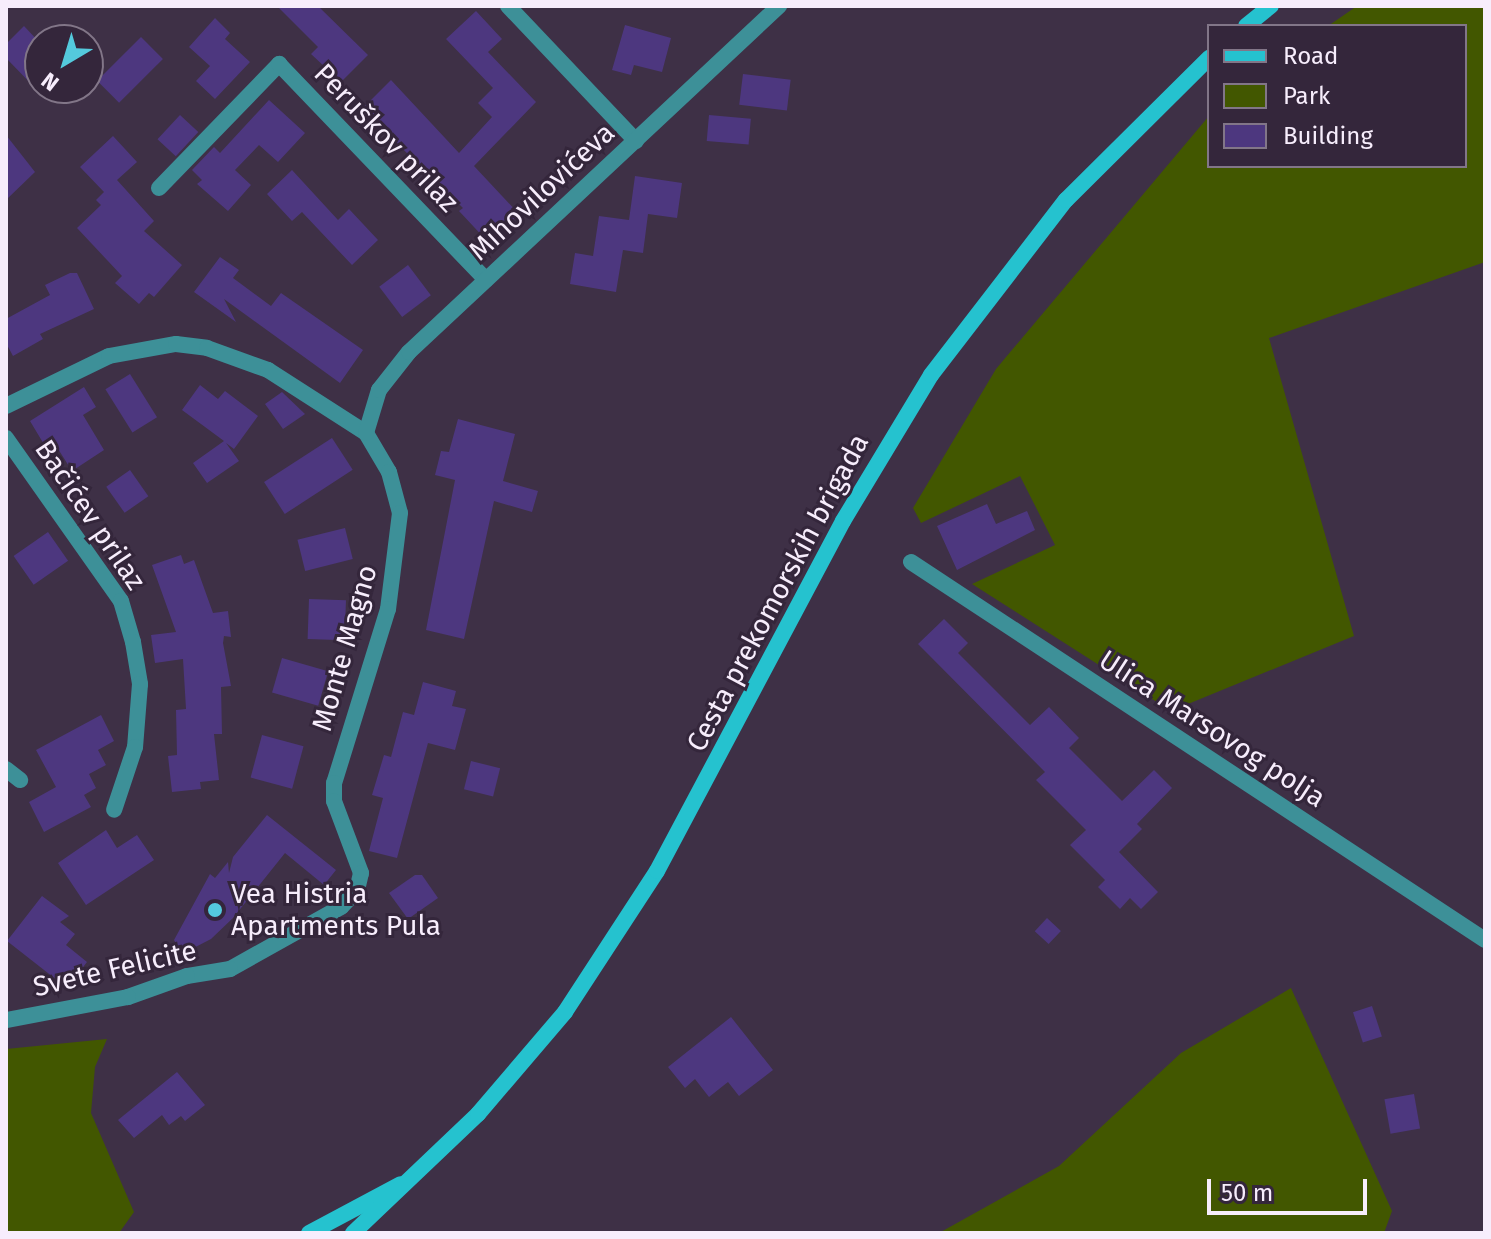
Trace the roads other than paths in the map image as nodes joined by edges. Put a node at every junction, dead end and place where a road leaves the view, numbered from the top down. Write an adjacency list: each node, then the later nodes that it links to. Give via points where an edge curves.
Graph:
1 (508, 6): 6 (street)
2 (779, 6): 6 (street, Mihovilovićeva)
3 (1271, 6): 4 (main road)
4 (1248, 24)
5 (1207, 60): 19 (main road, Cesta prekomorskih brigada, via 1101,161 961,332 843,521 701,791 617,936 540,1044)
6 (636, 141): 8 (street, Mihovilovićeva)
7 (159, 188): 8 (street, Peruškov prilaz, via 279,64)
8 (486, 280): 10 (street, Mihovilovićeva, via 409,352 387,380)
9 (6, 406): 10 (street, Monte Magno, via 109,356 176,344 238,357 268,370)
10 (366, 433): 16 (street, Monte Magno, via 389,472 400,513 388,609 334,783 334,801 361,873)
11 (6, 438): 15 (street, Bačićev prilaz, via 121,601 133,642 140,684 135,747)
12 (911, 562): 17 (street, Ulica Marsovog polja)
13 (6, 769): 14 (street)
14 (20, 780)
15 (114, 810)
16 (357, 890): 18 (street, Svete Felicite, via 341,907 230,969 187,976 128,997)
17 (1485, 940)
18 (6, 1020)
19 (420, 1174): 20 (main road, Cesta prekomorskih brigada); 21 (main road, Cesta prekomorskih brigada)
20 (309, 1233)
21 (353, 1233)

